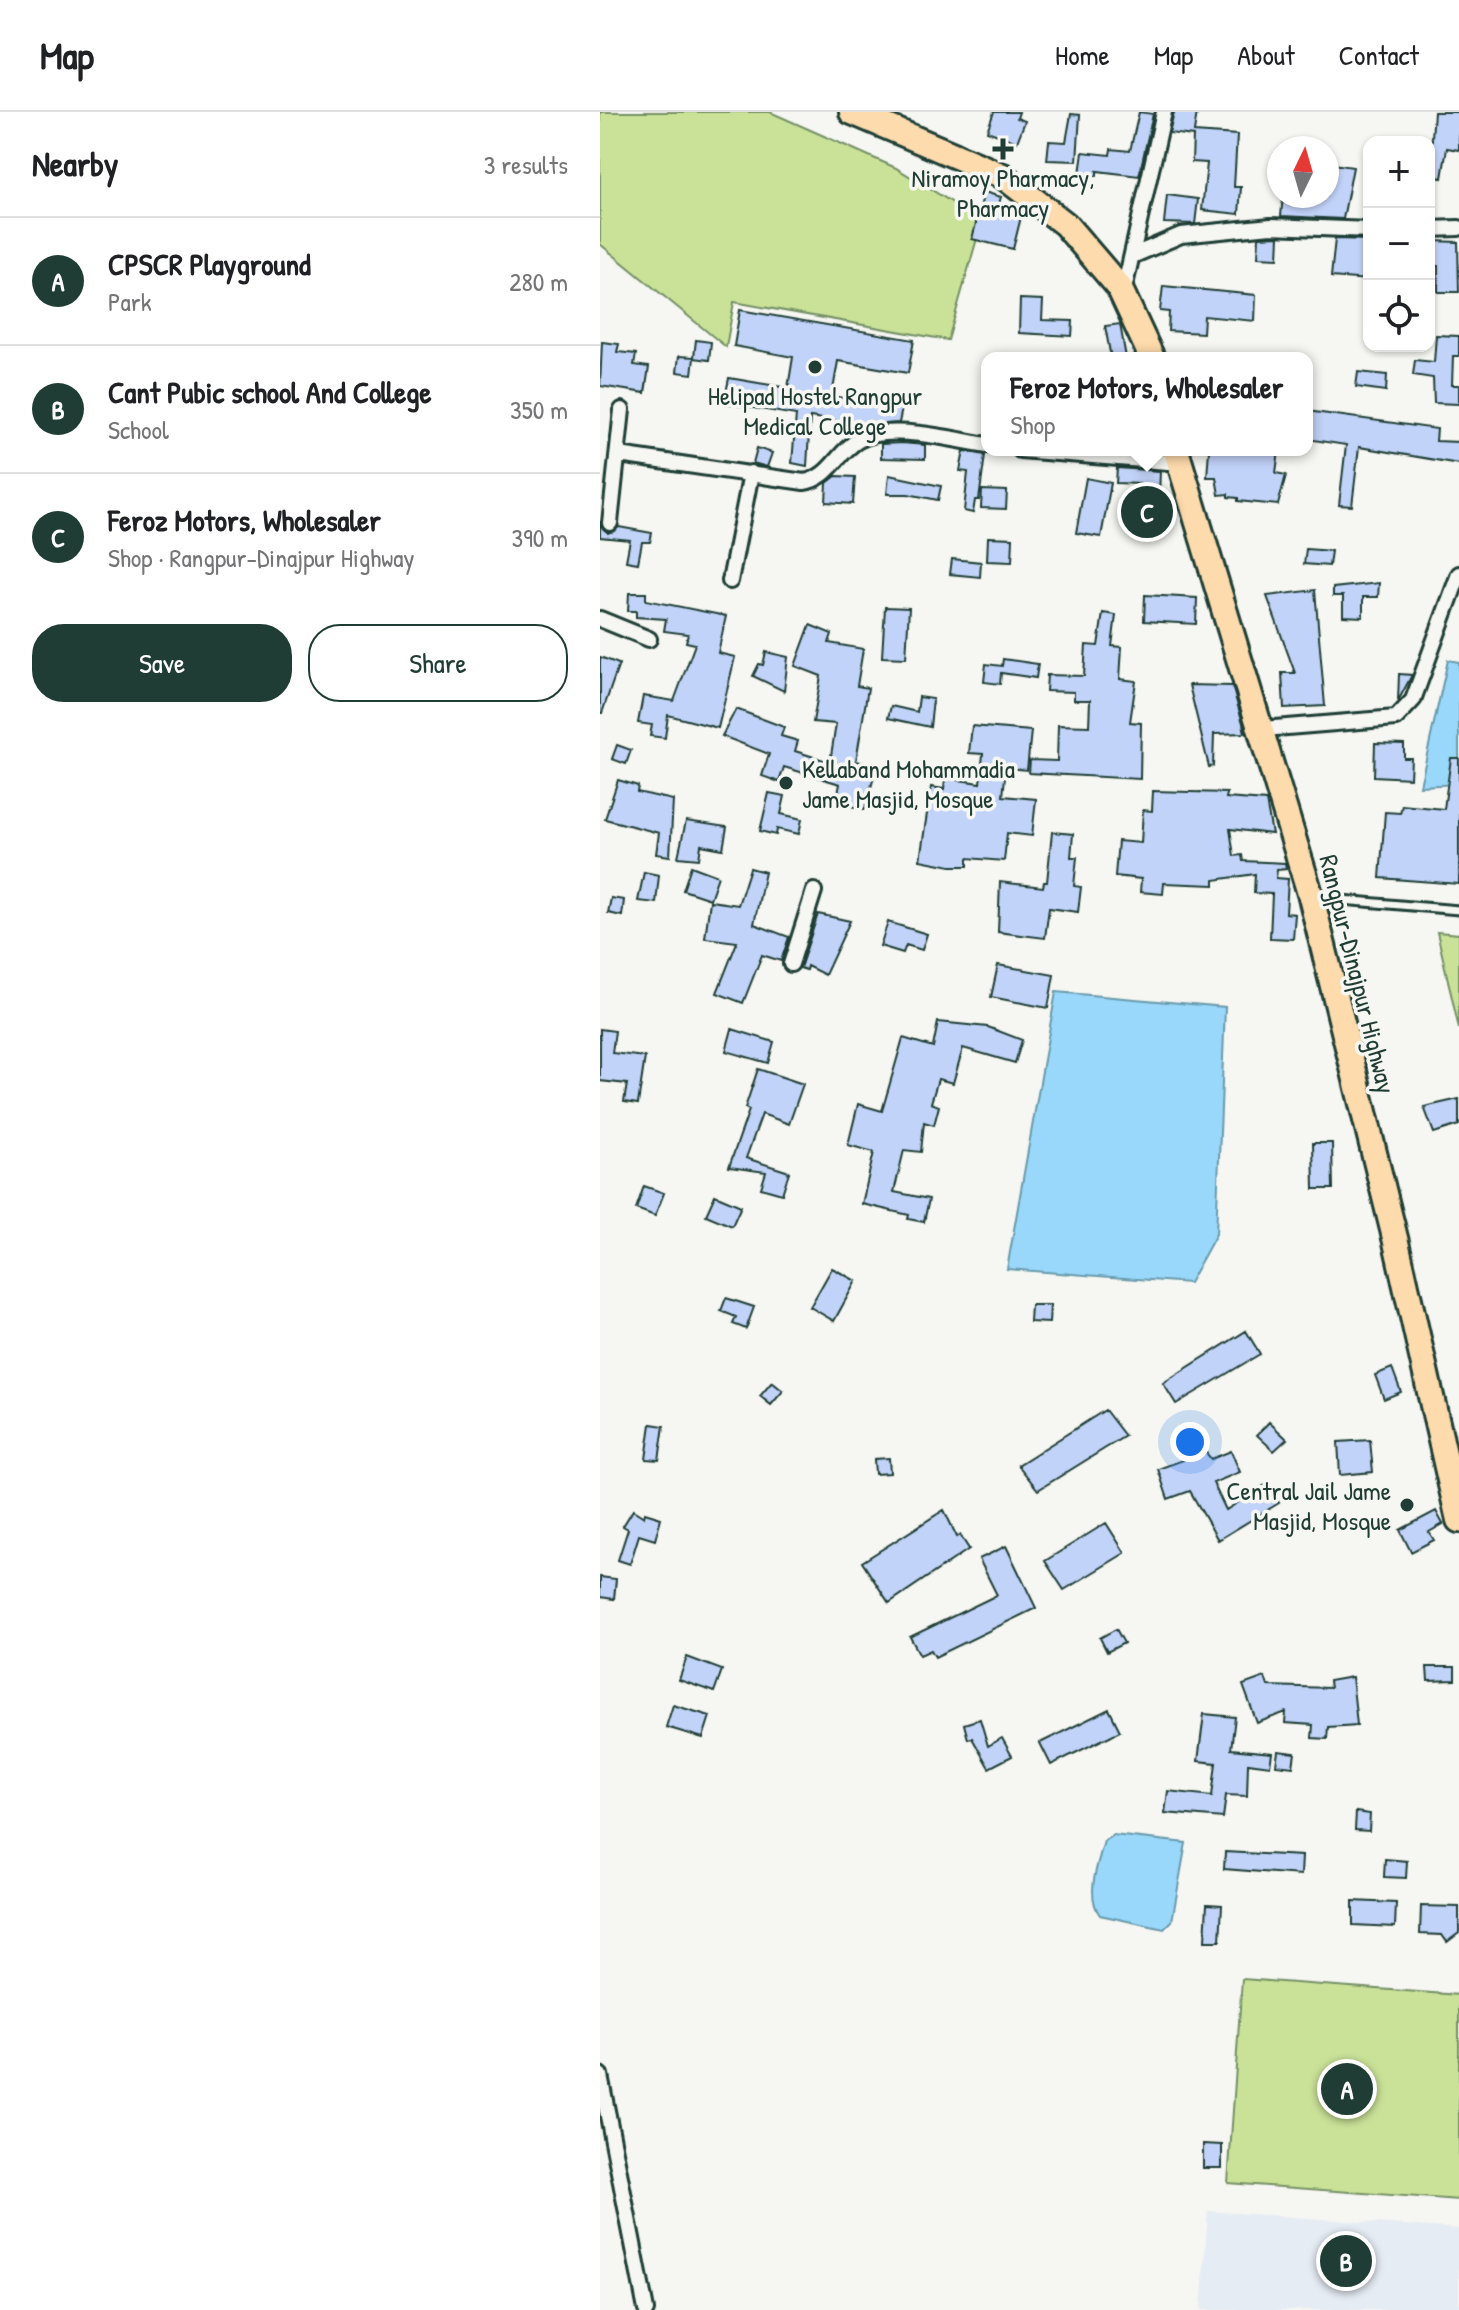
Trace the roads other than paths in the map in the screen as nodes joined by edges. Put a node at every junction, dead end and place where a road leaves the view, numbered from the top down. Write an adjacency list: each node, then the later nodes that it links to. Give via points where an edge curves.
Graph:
1 (852, 112): 7 (highway, via 1003,176 1065,224)
2 (1164, 112): 6 (street)
3 (1459, 228): 4 (street)
4 (1435, 229)
5 (1363, 230): 6 (street, via 1271,226 1181,235)
6 (1132, 256): 7 (street)
7 (1123, 294): 8 (highway)
8 (1149, 352)
9 (622, 410): 11 (street)
10 (981, 444): 13 (street, via 880,434 856,441 814,480)
11 (619, 455): 13 (street); 14 (street)
12 (1178, 456): 19 (highway, Rangpur-Dinajpur Highway)
13 (751, 473): 16 (street)
14 (610, 523)
15 (1459, 574): 19 (street, via 1419,686 1404,712 1381,720)
16 (730, 581)
17 (600, 619): 18 (street)
18 (649, 639)
19 (1263, 729): 21 (highway, Rangpur-Dinajpur Highway)
20 (814, 891): 23 (street)
21 (1311, 897): 22 (lane); 24 (highway, Rangpur-Dinajpur Highway)
22 (1459, 910)
23 (791, 964)
24 (1459, 1520)
25 (600, 2075): 26 (street)
26 (646, 2310)

